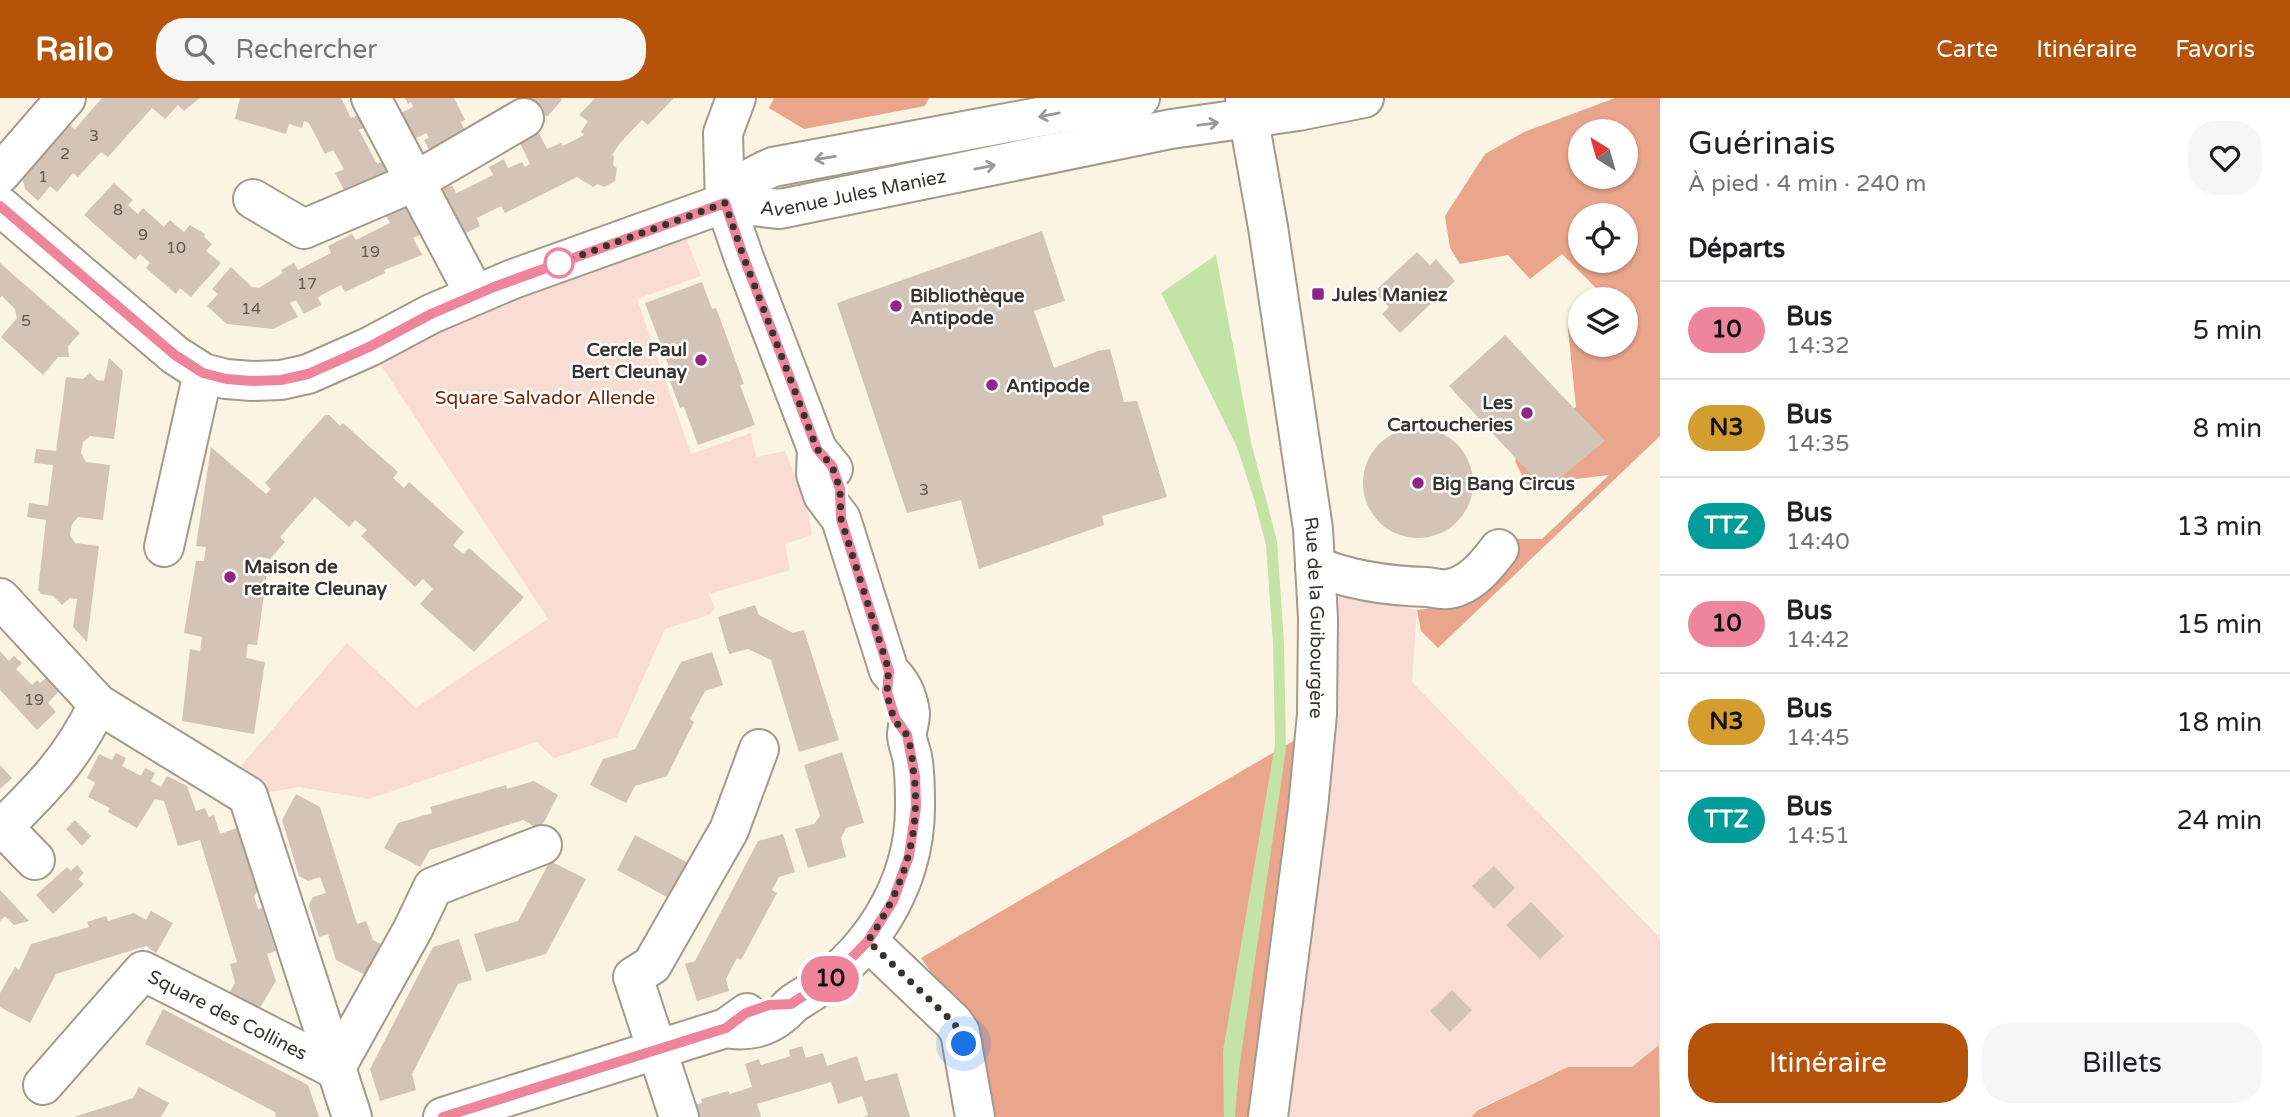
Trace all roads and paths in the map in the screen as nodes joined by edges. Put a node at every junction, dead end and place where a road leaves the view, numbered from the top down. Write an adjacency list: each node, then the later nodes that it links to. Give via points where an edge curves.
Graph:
1 (66, 98): 8 (street)
2 (371, 98): 9 (street)
3 (736, 98): 11 (street, via 723,132)
4 (1140, 98): 11 (street, Avenue Jules Maniez, one-way to 11, via 773,167 737,186)
5 (1364, 98): 6 (street, Avenue Jules Maniez)
6 (1247, 108): 11 (street, Avenue Jules Maniez, one-way to 6, via 780,209 1171,129); 17 (street, Rue de la Guibourgère)
7 (524, 118): 9 (street)
8 (0, 174)
9 (414, 182): 10 (street, via 304,229); 13 (street)
10 (253, 199)
11 (725, 203): 13 (street); 24 (street, via 817,449 832,466 840,489 841,519 889,671 902,686 910,713 907,735 916,807 909,856 893,901)
12 (0, 206): 14 (street, via 160,343)
13 (475, 295): 14 (street, via 308,374 252,381)
14 (203, 373): 15 (street)
15 (164, 547)
16 (1499, 550): 17 (street, via 1477,574 1448,589 1363,581)
17 (1315, 566): 32 (street, Rue de la Guibourgère, via 1316,727)
18 (0, 598): 19 (street)
19 (98, 704): 21 (street, via 84,735 56,775); 26 (street, Square des Collines, via 248,796)
20 (759, 749): 25 (street, via 729,830 652,965 633,977)
21 (1, 827): 23 (street)
22 (542, 845): 26 (street, via 433,887)
23 (35, 860)
24 (868, 941): 25 (street, via 834,976 775,1020 751,1029 726,1028); 31 (street, via 960,1032)
25 (657, 1051): 29 (street); 30 (street)
26 (335, 1069): 27 (street, Square des Collines, via 143,971); 28 (street, Square des Collines)
27 (43, 1085)
28 (352, 1117)
29 (443, 1117)
30 (679, 1117)
31 (975, 1117)
32 (1268, 1117)

